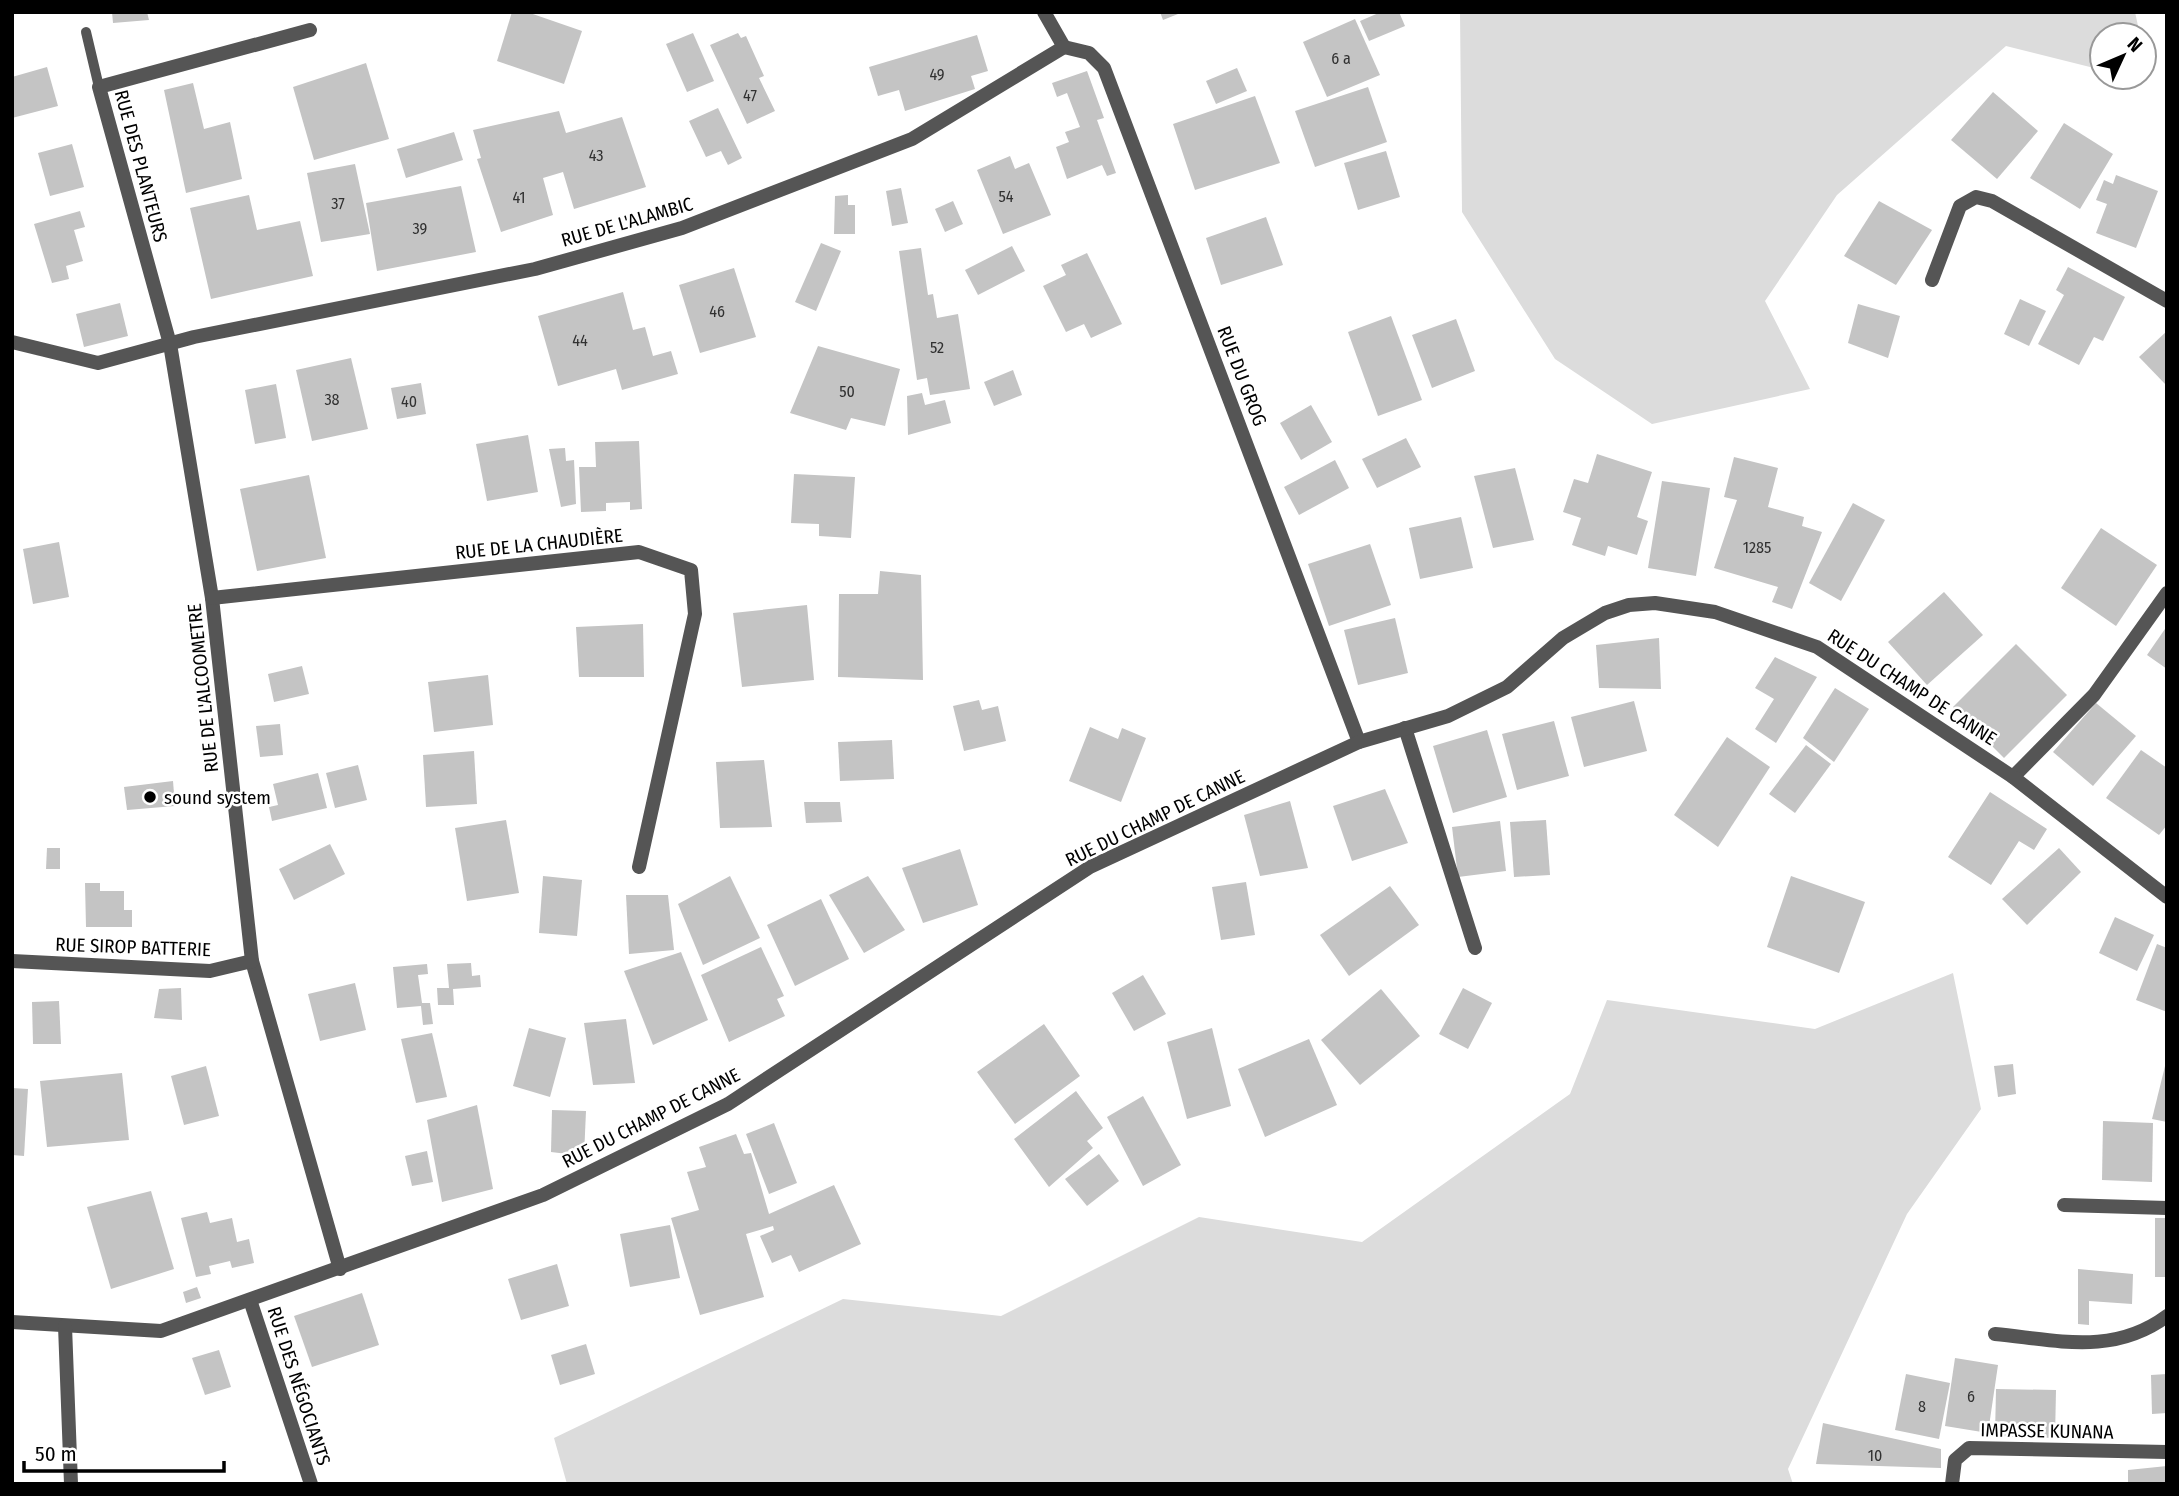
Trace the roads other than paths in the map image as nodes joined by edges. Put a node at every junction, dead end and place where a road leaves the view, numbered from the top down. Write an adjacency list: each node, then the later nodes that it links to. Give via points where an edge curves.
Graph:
1 (1044, 12): 4 (street)
2 (310, 30): 5 (street, RUE DES PLANTEURS)
3 (86, 32): 5 (lane)
4 (1064, 47): 9 (street, RUE DE L'ALAMBIC, via 912,139 682,229 536,269); 13 (street, RUE DU GROG, via 1089,53 1104,68)
5 (99, 86): 9 (street, RUE DES PLANTEURS)
6 (1932, 280): 7 (street, via 1960,206 1976,197 1992,201)
7 (2167, 301)
8 (12, 342): 9 (street, RUE DE L'ALAMBIC, via 98,363)
9 (170, 344): 11 (street, RUE DE L'ALCOOMETRE)
10 (2167, 593): 14 (street, via 2094,695)
11 (212, 598): 15 (street, RUE DE LA CHAUDIÈRE, via 639,552 691,570 695,614); 19 (street, RUE DE L'ALCOOMETRE)
12 (1405, 728): 13 (street, RUE DU CHAMP DE CANNE); 14 (street, RUE DU CHAMP DE CANNE, via 1448,716 1507,687 1563,638 1605,612 1655,603 1715,612 1818,647); 17 (street)
13 (1359, 742): 22 (street, RUE DU CHAMP DE CANNE, via 1090,867 729,1104 542,1195)
14 (2013, 777): 16 (street, RUE DU CHAMP DE CANNE)
15 (639, 867)
16 (2167, 897)
17 (1475, 948)
18 (12, 961): 19 (street, RUE SIROP BATTERIE, via 210,971)
19 (252, 961): 22 (street, RUE DE L'ALCOOMETRE)
20 (2064, 1205): 21 (street)
21 (2167, 1208)
22 (340, 1269): 23 (street, RUE DU CHAMP DE CANNE)
23 (250, 1300): 26 (street, RUE DU CHAMP DE CANNE, via 161,1331); 30 (street, RUE DES NÉGOCIANTS)
24 (2167, 1316): 27 (street, via 2152,1327 2100,1344)
25 (12, 1322): 26 (street, RUE DU CHAMP DE CANNE)
26 (65, 1326): 29 (street)
27 (1995, 1334)
28 (2167, 1452): 31 (street, IMPASSE KUNANA, via 1969,1448 1955,1460)
29 (71, 1484)
30 (311, 1484)
31 (1952, 1484)

